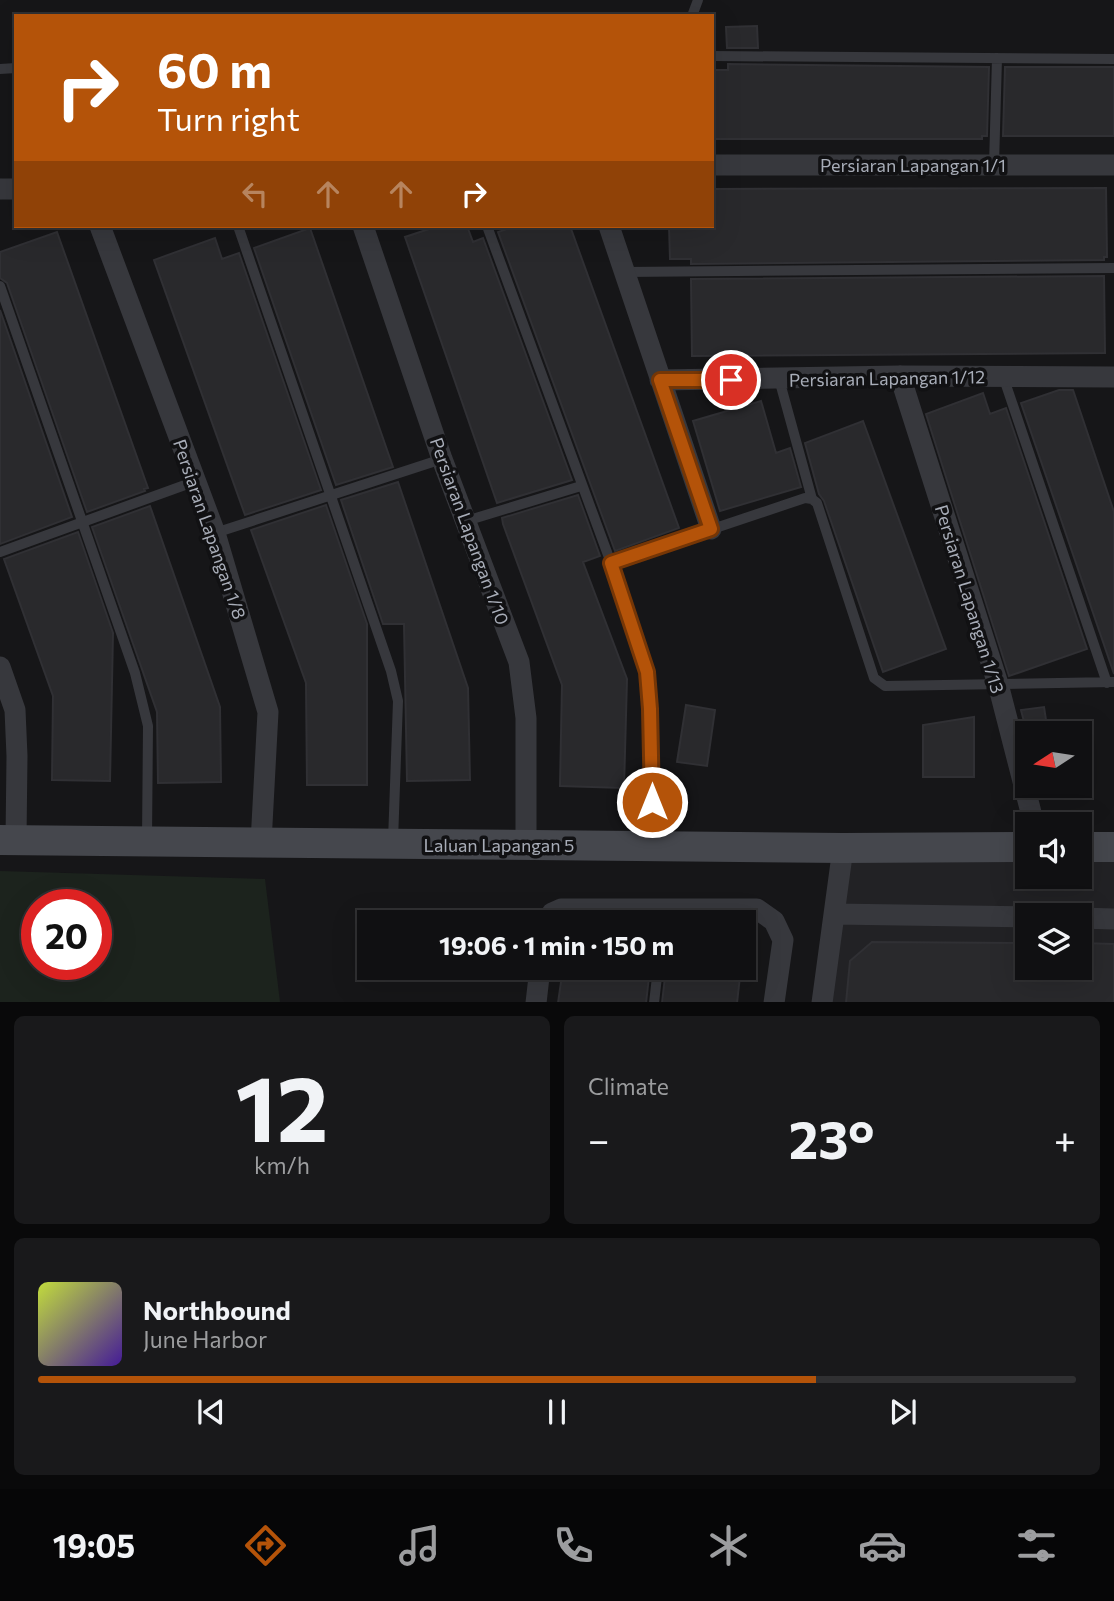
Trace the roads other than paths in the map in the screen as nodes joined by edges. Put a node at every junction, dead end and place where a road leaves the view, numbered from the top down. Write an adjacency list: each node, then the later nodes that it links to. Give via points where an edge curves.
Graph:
1 (714, 56): 2 (lane)
2 (997, 58): 3 (lane); 5 (lane)
3 (1114, 58)
4 (714, 165): 5 (street, Persiaran Lapangan 1/1)
5 (994, 165): 6 (street, Persiaran Lapangan 1/1)
6 (1114, 165)
7 (101, 228): 21 (street, Persiaran Lapangan 1/8)
8 (239, 228): 23 (lane)
9 (364, 228): 20 (street, Persiaran Lapangan 1/10)
10 (487, 228): 22 (lane)
11 (610, 228): 13 (street)
12 (1114, 268): 13 (lane)
13 (624, 272): 19 (street)
14 (0, 286): 26 (lane)
15 (900, 376): 16 (street, Persiaran Lapangan 1/12); 18 (street, Persiaran Lapangan 1/12); 33 (street, Persiaran Lapangan 1/13)
16 (1003, 376): 17 (street, Persiaran Lapangan 1/12); 32 (lane)
17 (1114, 377)
18 (779, 379): 19 (street, Persiaran Lapangan 1/12); 24 (lane)
19 (660, 380): 27 (street)
20 (442, 459): 23 (lane); 25 (street, Persiaran Lapangan 1/10)
21 (196, 481): 26 (lane); 28 (street, Persiaran Lapangan 1/8)
22 (581, 486): 25 (lane); 30 (lane)
23 (331, 496): 28 (lane); 38 (lane, via 398,701)
24 (811, 499): 27 (lane); 33 (lane, via 817,503 874,678 885,686)
25 (466, 521): 39 (street, Persiaran Lapangan 1/10, via 519,662 526,718)
26 (82, 523): 29 (lane); 36 (lane, via 135,673 148,726)
27 (711, 529): 30 (lane)
28 (215, 533): 37 (street, Persiaran Lapangan 1/8, via 268,712)
29 (0, 552)
30 (611, 563): 40 (lane, via 647,672)
31 (0, 667): 35 (street, via 15,710 17,756)
32 (1110, 682): 33 (lane)
33 (998, 684): 34 (street, Persiaran Lapangan 1/13)
34 (1031, 812)
35 (8, 840): 36 (street, Laluan Lapangan 5)
36 (147, 842): 37 (street, Laluan Lapangan 5)
37 (261, 843): 38 (street, Laluan Lapangan 5)
38 (393, 844): 39 (street, Laluan Lapangan 5)
39 (526, 845): 40 (street, Laluan Lapangan 5)
40 (652, 846): 44 (street, Laluan Lapangan 5)
41 (1015, 847): 44 (street, Laluan Lapangan 5)
42 (1092, 847): 43 (street)
43 (1114, 847)
44 (843, 848): 46 (street)
45 (744, 910): 54 (street, via 757,909 774,922 782,940)
46 (834, 914): 47 (street); 55 (street)
47 (1015, 917)
48 (1092, 918): 49 (street)
49 (1114, 919)
50 (539, 980): 52 (street)
51 (657, 980): 53 (lane)
52 (536, 1002)
53 (654, 1002)
54 (774, 1002)
55 (822, 1002)

